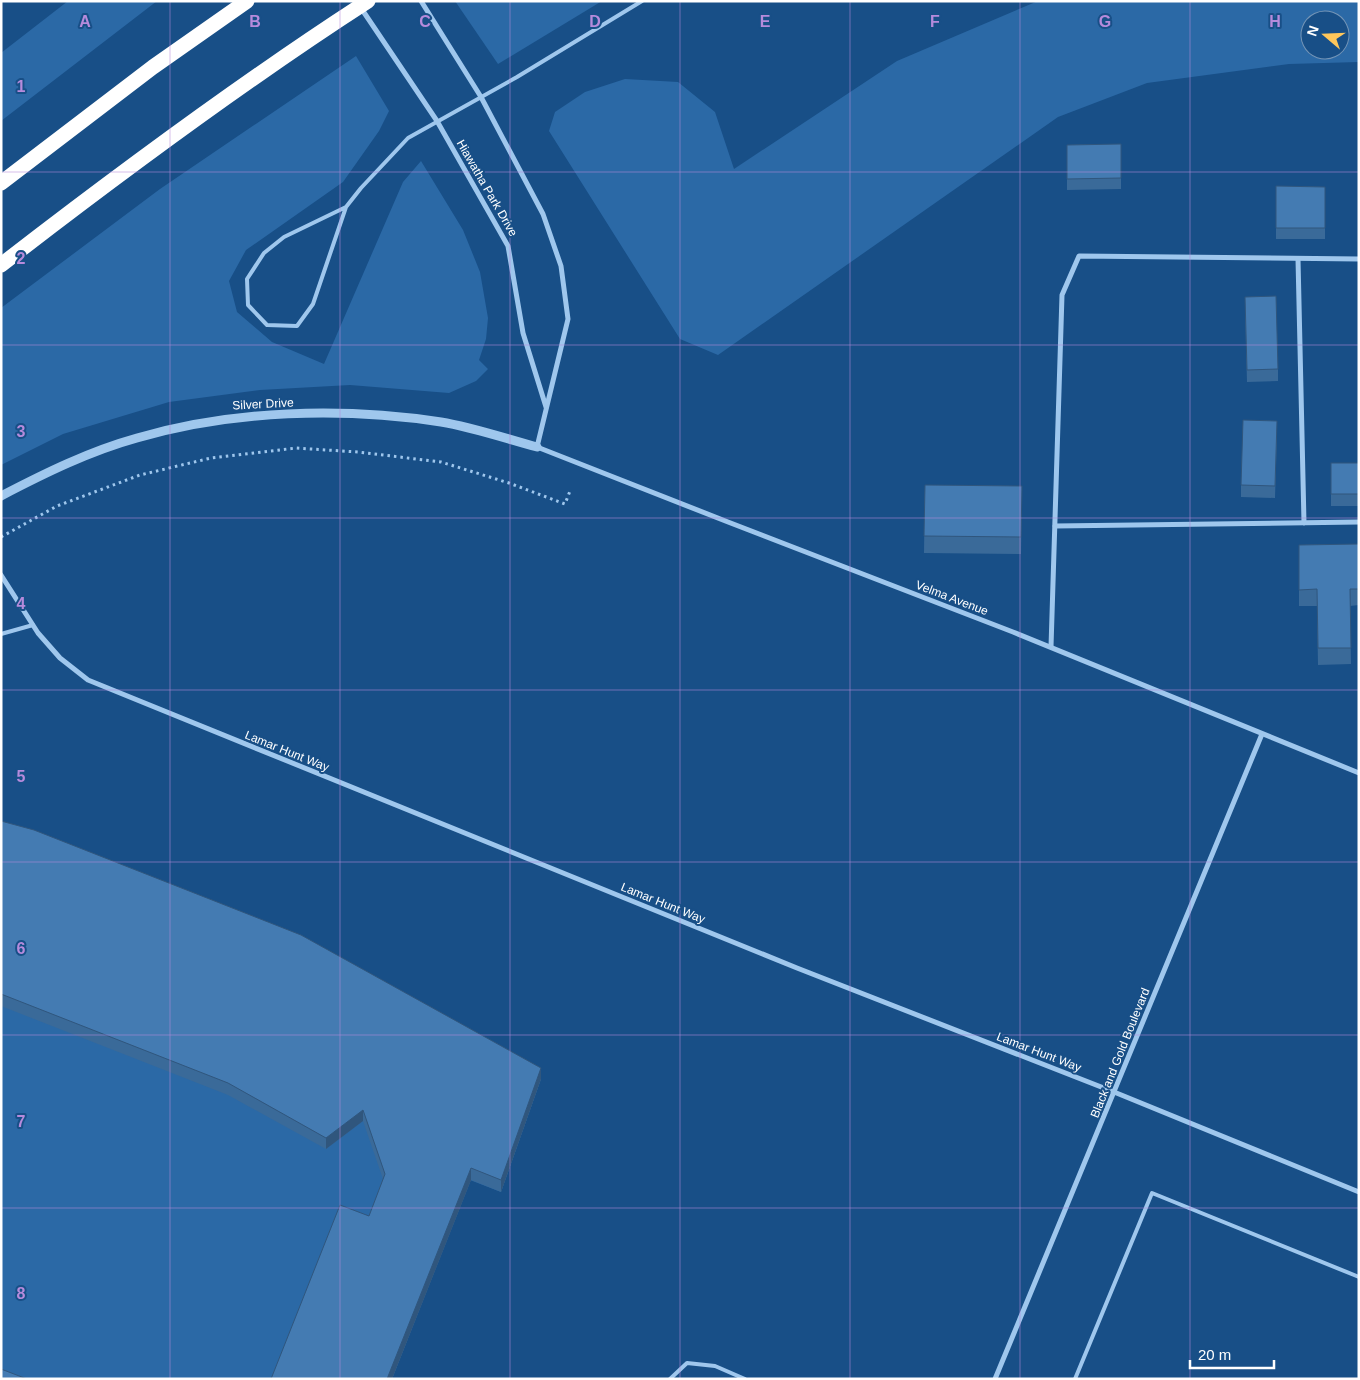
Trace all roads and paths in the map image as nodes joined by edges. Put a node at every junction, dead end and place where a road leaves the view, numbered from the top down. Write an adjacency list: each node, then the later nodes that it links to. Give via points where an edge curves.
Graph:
1 (247, 1): 8 (highway, via 153,67)
2 (357, 1): 7 (street, Hiawatha Park Drive)
3 (368, 1): 12 (highway, via 294,48 115,177)
4 (421, 1): 6 (street)
5 (642, 1): 6 (lane)
6 (481, 97): 7 (lane); 13 (street, via 543,214 561,266 568,319)
7 (437, 121): 9 (lane, via 408,138); 13 (street, Hiawatha Park Drive, via 508,246 523,333)
8 (1, 183)
9 (346, 207): 9 (lane, via 314,304 297,326 268,325 248,305 247,279 264,253 284,236)
10 (1298, 258): 11 (street); 18 (street); 19 (street, via 1079,256 1062,295)
11 (1359, 260)
12 (1, 265)
13 (546, 408): 14 (street)
14 (537, 447): 16 (street, Silver Drive, via 443,422 395,417 337,413 228,418 187,425 112,446 28,481); 24 (street, Velma Avenue)
15 (570, 491): 20 (path, via 565,504 441,462 296,448 212,458 140,475 57,506)
16 (1, 496)
17 (1359, 522): 18 (street)
18 (1304, 523): 19 (street)
19 (1055, 526): 24 (street)
20 (1, 537)
21 (1, 575): 22 (street, Lamar Hunt Way)
22 (33, 625): 23 (lane); 27 (street, Lamar Hunt Way, via 60,658 97,684 788,964)
23 (1, 634)
24 (1051, 647): 25 (street, Velma Avenue)
25 (1262, 734): 26 (street, Velma Avenue); 27 (street, Black and Gold Boulevard)
26 (1359, 773)
27 (1114, 1092): 28 (street, Lamar Hunt Way); 32 (street, Black and Gold Boulevard)
28 (1359, 1192)
29 (1359, 1277): 33 (lane, via 1152,1193)
30 (670, 1379): 31 (lane, via 687,1363 714,1366)
31 (744, 1379)
32 (995, 1379)
33 (1075, 1379)

